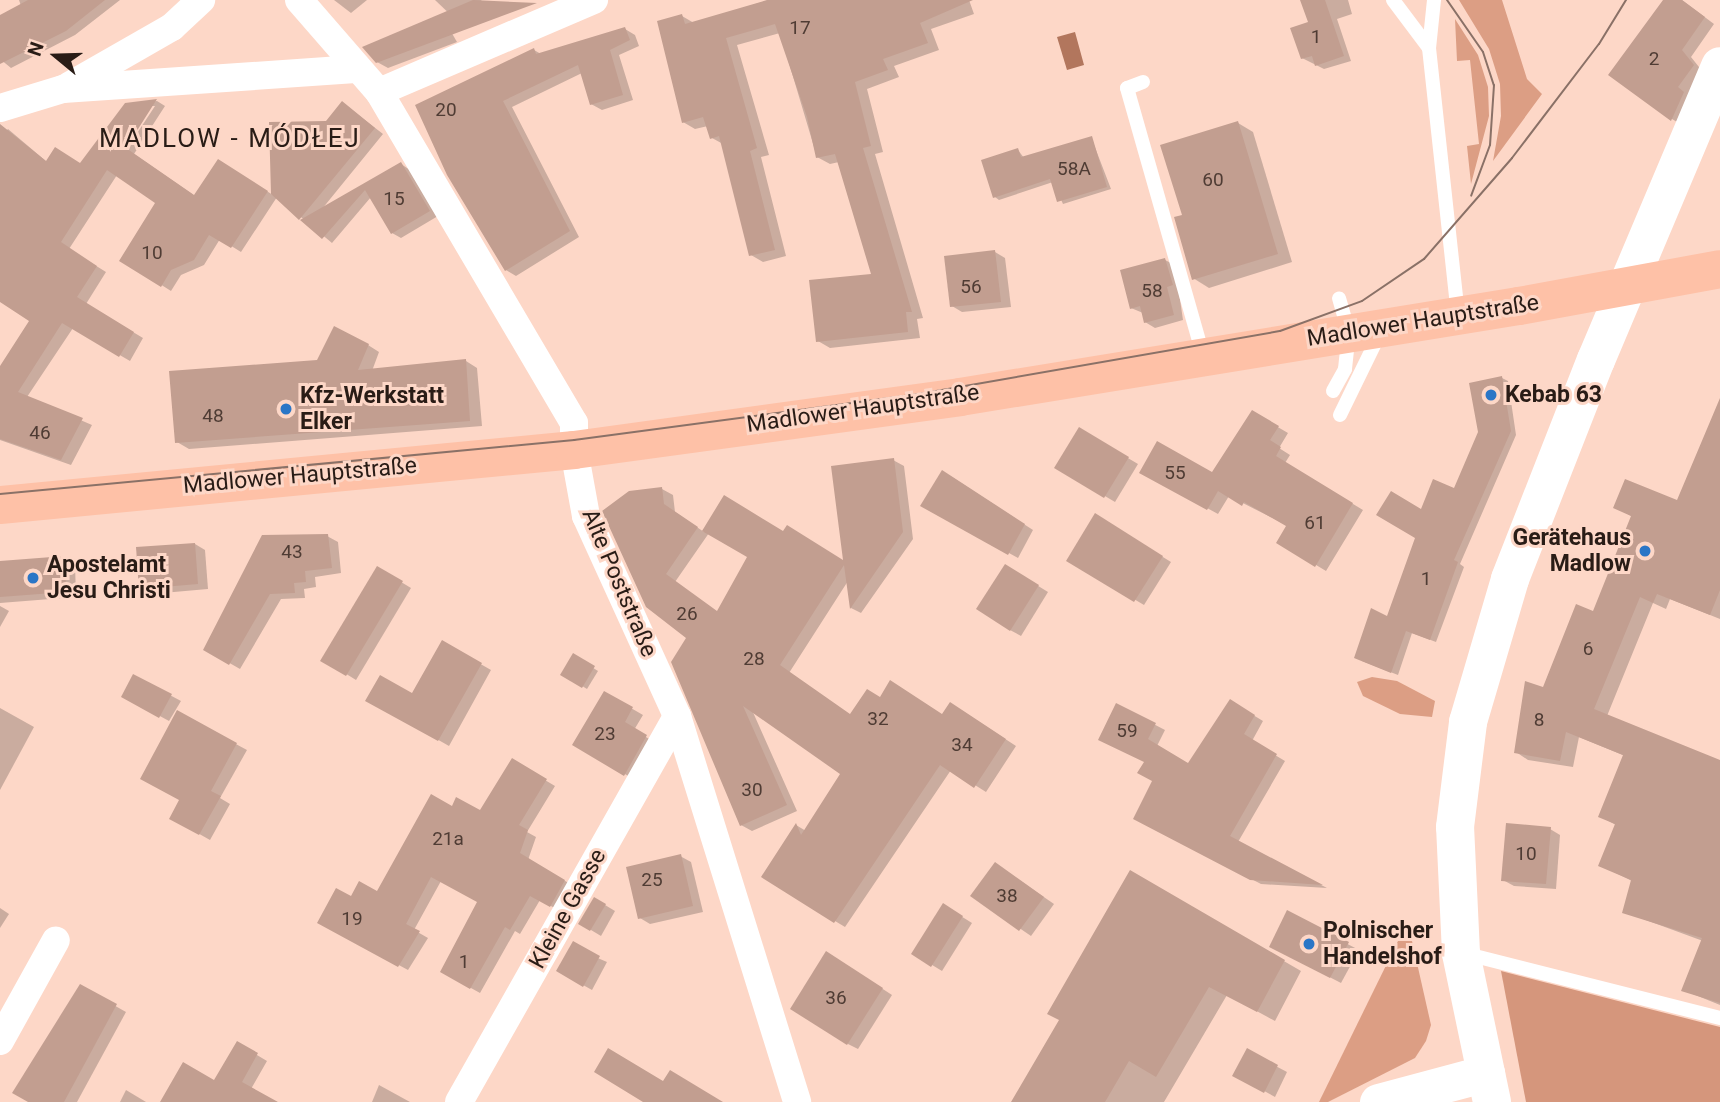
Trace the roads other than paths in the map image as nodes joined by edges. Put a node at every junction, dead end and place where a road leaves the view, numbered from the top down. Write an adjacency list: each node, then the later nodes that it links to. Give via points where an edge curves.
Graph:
1 (201, 0): 10 (street, via 172,27)
2 (299, 0): 8 (street, Alte Poststraße)
3 (594, 0): 11 (street)
4 (1393, 0): 6 (lane)
5 (1434, 0): 6 (lane)
6 (1429, 48): 15 (lane)
7 (1720, 66): 14 (main road)
8 (355, 69): 10 (street); 11 (street, Alte Poststraße)
9 (1143, 82): 17 (lane, via 1127,88)
10 (63, 89): 12 (street)
11 (379, 92): 20 (street, Alte Poststraße, via 540,358 574,423)
12 (0, 108)
13 (1720, 269): 14 (main road, Madlower Hauptstraße)
14 (1626, 288): 15 (main road, Madlower Hauptstraße); 24 (main road, via 1501,604 1468,722 1455,827)
15 (1458, 316): 16 (main road, Madlower Hauptstraße)
16 (1357, 320): 17 (main road, Madlower Hauptstraße); 18 (lane, via 1345,369); 19 (lane)
17 (1203, 356): 20 (main road, Madlower Hauptstraße, via 960,397)
18 (1334, 391)
19 (1340, 415)
20 (574, 450): 21 (main road, Madlower Hauptstraße); 22 (street, Alte Poststraße, via 586,516)
21 (0, 505)
22 (677, 716): 28 (street, Kleine Gasse); 29 (street, Alte Poststraße)
23 (56, 940): 26 (street)
24 (1461, 953): 25 (lane); 27 (main road)
25 (1720, 1018)
26 (0, 1041)
27 (1489, 1087): 30 (street)
28 (460, 1102)
29 (797, 1102)
30 (1378, 1102)

